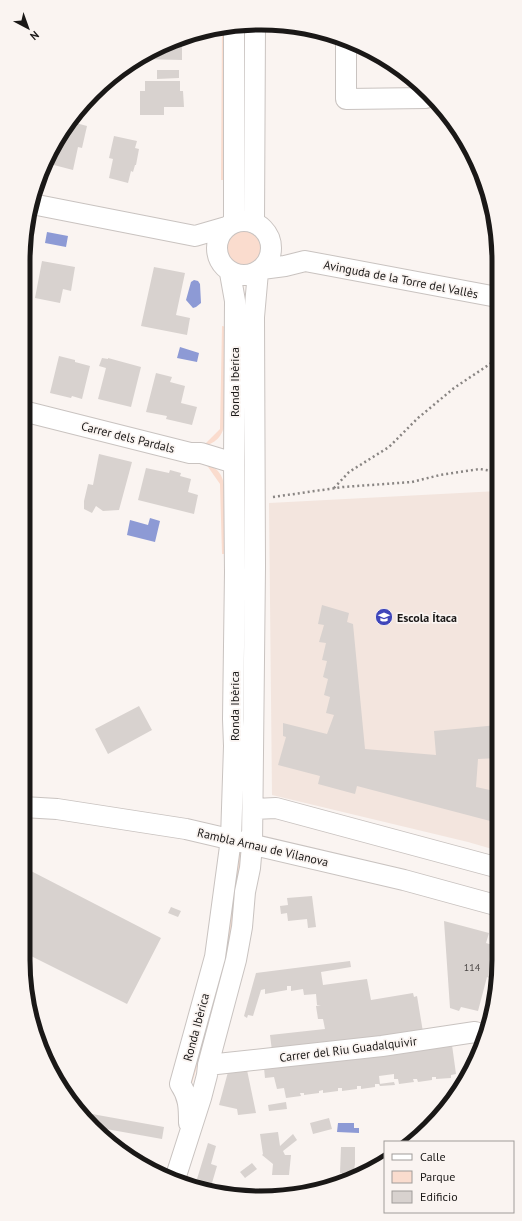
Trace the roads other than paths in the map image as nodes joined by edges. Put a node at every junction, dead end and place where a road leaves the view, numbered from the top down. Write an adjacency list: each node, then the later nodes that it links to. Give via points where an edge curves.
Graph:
1 (255, 30): 6 (street)
2 (234, 32): 7 (street)
3 (346, 47): 4 (street, via 346,99)
4 (424, 98)
5 (37, 205): 8 (street)
6 (254, 222): 7 (street, via 244,220); 9 (street, via 266,231)
7 (230, 225): 8 (street); 10 (street, via 220,235 216,244)
8 (195, 236): 10 (street)
9 (272, 244): 11 (street, Avinguda de la Torre del Vallès); 12 (street, Ronda Ibèrica, via 268,262)
10 (217, 253): 13 (street, Ronda Ibèrica, via 221,264)
11 (306, 261): 12 (street, Avinguda de la Torre del Vallès); 14 (street, Avinguda de la Torre del Vallès)
12 (260, 271): 13 (street, via 244,276); 18 (street, Ronda Ibèrica, via 254,318)
13 (230, 273): 16 (street, Ronda Ibèrica, via 235,301)
14 (492, 296)
15 (30, 413): 16 (street, Carrer dels Pardals)
16 (234, 463): 19 (street, Ronda Ibèrica, via 234,746)
17 (30, 807): 19 (street, Rambla Arnau de Vilanova, via 57,809 186,829)
18 (253, 809): 20 (street, Ronda Ibèrica); 21 (street, via 276,808)
19 (231, 839): 20 (street, Rambla Arnau de Vilanova); 25 (street, Ronda Ibèrica, via 216,957 180,1084 186,1092 189,1104)
20 (252, 845): 22 (street, Rambla Arnau de Vilanova, via 396,878); 24 (street, Ronda Ibèrica, via 236,960)
21 (492, 866)
22 (492, 904)
23 (480, 1034): 24 (street, Carrer del Riu Guadalquivir, via 475,1032 375,1047)
24 (208, 1065): 25 (street, Ronda Ibèrica, via 201,1098)
25 (189, 1133): 26 (street, Ronda Ibèrica)
26 (176, 1174)

